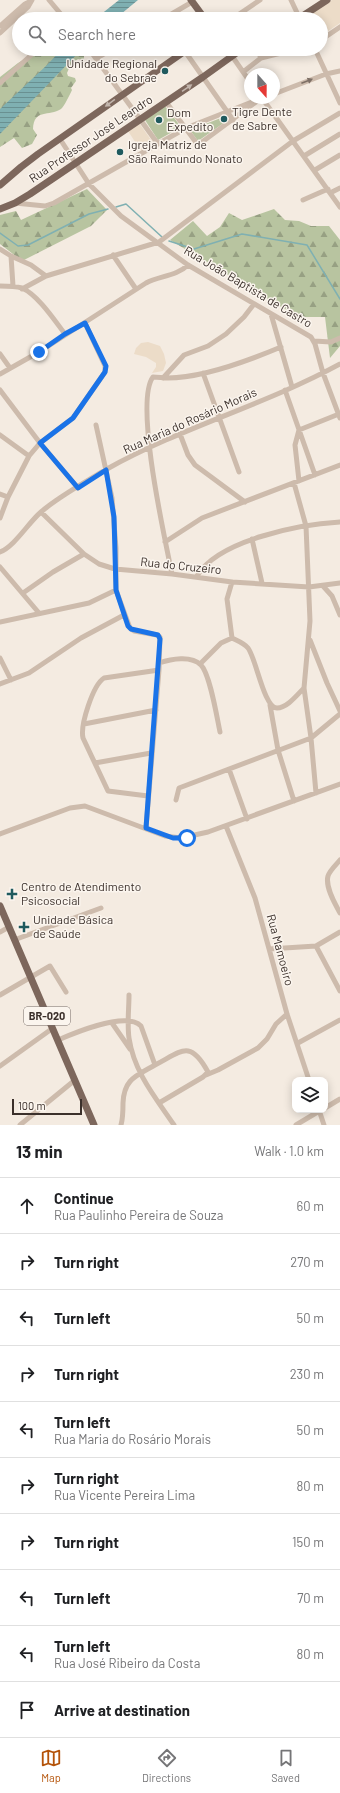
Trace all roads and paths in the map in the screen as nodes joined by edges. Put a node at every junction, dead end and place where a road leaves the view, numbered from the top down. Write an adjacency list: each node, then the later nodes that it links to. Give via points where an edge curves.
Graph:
1 (32, 0): 7 (street)
2 (49, 0): 8 (street)
3 (260, 0): 11 (street)
4 (291, 0): 12 (street)
5 (327, 0): 13 (main road)
6 (192, 1): 9 (street); 10 (main road)
7 (21, 12)
8 (59, 12)
9 (174, 12)
10 (200, 12)
11 (245, 12)
12 (296, 12)
13 (309, 12)
14 (12, 19): 15 (street)
15 (3, 26): 17 (street)
16 (340, 27): 18 (street)
17 (0, 33)
18 (328, 35)
19 (30, 56): 32 (street)
20 (100, 56): 26 (street)
21 (176, 56): 34 (main road)
22 (189, 56): 31 (street)
23 (232, 56): 29 (street); 31 (main road, Rua Professor José Leandro)
24 (269, 56): 27 (street)
25 (317, 56): 30 (street)
26 (97, 58): 34 (street)
27 (261, 58): 29 (street)
28 (340, 70): 30 (street)
29 (243, 72)
30 (326, 74): 33 (street, one-way to 30); 35 (street)
31 (203, 77): 36 (main road, Rua Professor José Leandro, one-way to 31); 40 (street)
32 (0, 83)
33 (280, 92)
34 (122, 94): 42 (street); 46 (main road, one-way to 46)
35 (339, 100)
36 (166, 102): 42 (main road, Rua Professor José Leandro); 44 (street)
37 (247, 104): 40 (street)
38 (254, 104): 43 (street)
39 (266, 104): 47 (street)
40 (228, 112): 43 (street); 44 (street)
41 (340, 113): 47 (street)
42 (141, 120): 48 (street); 51 (main road, Rua Professor José Leandro)
43 (233, 120): 44 (street, via 198,145)
44 (186, 128): 48 (street)
45 (340, 134): 50 (street)
46 (60, 139): 51 (street, Rua João Baptista de Castro); 54 (main road)
47 (293, 141): 50 (street); 61 (street)
48 (158, 144): 53 (street)
49 (340, 155): 52 (street)
50 (304, 156): 52 (street)
51 (76, 163): 53 (street, Rua João Baptista de Castro); 58 (main road, Rua Professor José Leandro)
52 (314, 170): 56 (street)
53 (89, 184): 58 (street, via 49,205); 61 (street, Rua João Baptista de Castro, via 121,216)
54 (0, 185)
55 (340, 188): 56 (street)
56 (329, 191): 57 (street); 59 (street)
57 (303, 200)
58 (15, 203): 60 (main road, Rua Professor José Leandro)
59 (340, 207)
60 (0, 209)
61 (159, 242): 63 (street); 65 (street, Rua João Baptista de Castro)
62 (0, 249): 64 (street)
63 (113, 255): 66 (street); 70 (street)
64 (11, 256): 66 (street, via 31,265); 68 (street)
65 (188, 264): 70 (street, via 184,269 153,279); 71 (street, Rua João Baptista de Castro)
66 (46, 276): 69 (street)
67 (0, 286): 68 (street)
68 (13, 286): 69 (street)
69 (22, 289): 74 (street, via 40,303)
70 (136, 290): 73 (street)
71 (254, 304): 72 (street, Rua João Baptista de Castro); 84 (street, via 226,334 208,346 184,355)
72 (272, 314): 76 (street, Rua João Baptista de Castro); 77 (street)
73 (85, 323): 74 (street); 94 (street, via 106,366 105,372 73,418)
74 (65, 334): 80 (street)
75 (340, 338): 76 (street, via 331,342)
76 (314, 341): 82 (street, Rua João Baptista de Castro)
77 (281, 347): 81 (street, via 248,361); 85 (street)
78 (0, 354): 80 (street)
79 (340, 364): 82 (street, Rua Maria do Rosário Morais)
80 (10, 368): 83 (street)
81 (203, 373): 84 (street); 89 (street)
82 (323, 373): 85 (street, Rua Maria do Rosário Morais); 88 (street, Rua João Baptista de Castro)
83 (0, 374)
84 (164, 378): 95 (street, via 153,377 148,390)
85 (292, 387): 87 (street, Rua Maria do Rosário Morais)
86 (0, 390): 94 (street)
87 (285, 390): 89 (street, Rua Maria do Rosário Morais); 91 (street)
88 (339, 416): 91 (street)
89 (218, 417): 92 (street, Rua Maria do Rosário Morais); 99 (street)
90 (96, 425): 98 (street)
91 (299, 430): 100 (street); 101 (street, via 295,445)
92 (180, 434): 95 (street, Rua Maria do Rosário Morais); 105 (street, via 195,465)
93 (0, 435): 96 (street)
94 (40, 443): 96 (street); 102 (street)
95 (149, 447): 98 (street, Rua Maria do Rosário Morais); 111 (street)
96 (29, 456): 104 (street)
97 (340, 465): 100 (street)
98 (106, 470): 102 (street, Rua Maria do Rosário Morais); 115 (street, via 114,517)
99 (239, 472)
100 (315, 475): 101 (street)
101 (296, 482): 105 (street); 109 (street)
102 (78, 488): 106 (street, Rua Maria do Rosário Morais)
103 (0, 494): 104 (street)
104 (8, 497): 107 (street)
105 (245, 502): 111 (street, via 199,520)
106 (41, 512): 112 (street, Rua Maria do Rosário Morais, via 7,548); 113 (street, Rua do Cruzeiro)
107 (0, 518)
108 (340, 522): 109 (street)
109 (306, 526): 110 (street); 122 (street)
110 (252, 539): 117 (street, via 213,558); 119 (street)
111 (165, 542): 116 (street)
112 (0, 552)
113 (84, 554): 115 (street, Rua do Cruzeiro, via 99,564); 124 (street)
114 (0, 567): 124 (street)
115 (115, 570): 116 (street, Rua do Cruzeiro); 123 (street)
116 (172, 574): 117 (street, Rua do Cruzeiro)
117 (197, 576): 118 (street, Rua do Cruzeiro)
118 (232, 582): 119 (street, Rua do Cruzeiro); 129 (street, via 227,594)
119 (262, 583): 122 (street, Rua do Cruzeiro)
120 (340, 583): 121 (street, Rua do Cruzeiro)
121 (323, 586): 122 (street, Rua do Cruzeiro); 127 (street, via 332,596)
122 (309, 587): 130 (street)
123 (116, 590): 125 (street, via 89,603); 126 (street)
124 (23, 593): 125 (street)
125 (39, 613): 128 (street)
126 (124, 615): 132 (street, via 131,629 160,636); 136 (street, via 81,638 34,670)
127 (340, 616)
128 (0, 622)
129 (232, 638): 133 (street, via 221,643); 139 (street, via 243,643 250,651)
130 (310, 639): 138 (street); 141 (street)
131 (0, 658): 134 (street)
132 (159, 663): 133 (street, via 180,659); 135 (street)
133 (200, 664): 144 (street, via 206,672)
134 (3, 668): 136 (street)
135 (159, 670): 140 (street); 143 (street, via 102,679 91,698)
136 (11, 680): 137 (street)
137 (0, 684)
138 (304, 688): 139 (street, via 285,706 278,708); 145 (street)
139 (270, 705): 146 (street)
140 (156, 710): 143 (street); 147 (street)
141 (340, 711)
142 (340, 714): 145 (street)
143 (84, 724): 148 (street, via 84,738)
144 (220, 732)
145 (311, 738): 146 (street); 151 (street)
146 (278, 750): 149 (street); 154 (street)
147 (152, 752): 148 (street); 152 (street)
148 (95, 763): 152 (street, via 108,792)
149 (229, 769): 153 (street, via 179,788); 155 (street)
150 (340, 784): 151 (street)
151 (316, 793): 154 (street)
152 (148, 796): 157 (street)
153 (176, 800)
154 (294, 801): 155 (street)
155 (246, 819): 156 (street)
156 (226, 826): 157 (street, via 182,838 165,836); 168 (street, Rua Mamoeiro, via 255,898)
157 (146, 828): 158 (street, via 100,810 81,806)
158 (0, 834)
159 (340, 860): 162 (street, via 330,872 328,880 333,900)
160 (0, 906): 163 (main road, BR-020)
161 (101, 908): 166 (street)
162 (340, 913)
163 (9, 927): 164 (street); 166 (main road, BR-020)
164 (0, 932)
165 (340, 932): 167 (street)
166 (14, 940): 169 (main road, BR-020)
167 (316, 946): 168 (street); 170 (street)
168 (270, 949): 174 (street, Rua Mamoeiro)
169 (30, 978): 171 (street, via 50,966); 172 (street); 178 (main road, BR-020)
170 (340, 991)
171 (66, 992)
172 (0, 995)
173 (129, 995): 176 (street)
174 (287, 1014): 180 (street, Rua Mamoeiro); 185 (street, via 258,1048)
175 (340, 1020): 180 (street)
176 (129, 1021): 177 (street); 181 (street); 182 (street, via 137,1023 142,1029)
177 (112, 1023): 179 (street, via 91,1026); 181 (street)
178 (53, 1028): 179 (main road, BR-020); 183 (street)
179 (58, 1040): 187 (main road, BR-020)
180 (298, 1043): 186 (street, Rua Mamoeiro)
181 (132, 1052): 184 (street)
182 (155, 1065): 184 (street); 185 (street, via 178,1053 192,1051 207,1070)
183 (0, 1066)
184 (140, 1074): 189 (street); 195 (street, via 125,1089)
185 (206, 1075): 189 (street)
186 (308, 1077)
187 (75, 1080): 193 (street); 194 (main road, BR-020)
188 (340, 1099): 190 (street)
189 (159, 1103): 196 (street)
190 (328, 1106)
191 (315, 1113): 197 (street)
192 (321, 1113): 198 (street)
193 (20, 1125)
194 (93, 1125)
195 (121, 1125)
196 (174, 1125)
197 (296, 1125)
198 (324, 1125)

